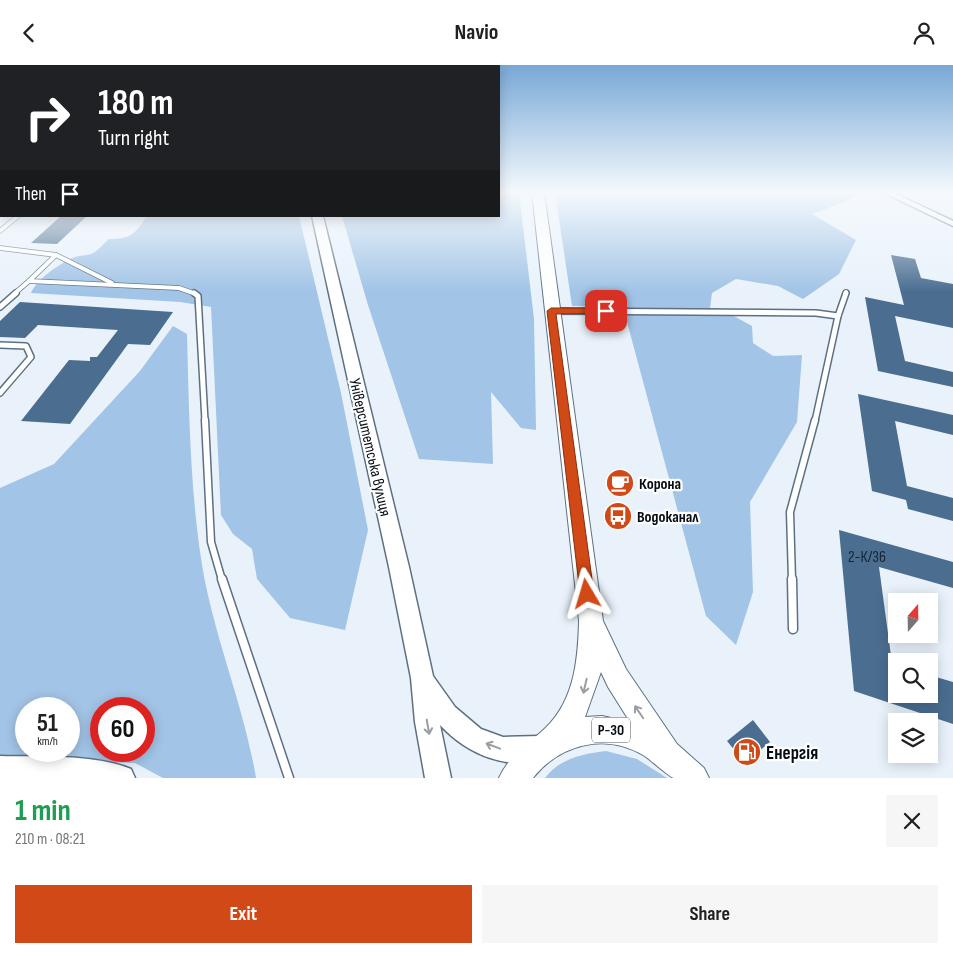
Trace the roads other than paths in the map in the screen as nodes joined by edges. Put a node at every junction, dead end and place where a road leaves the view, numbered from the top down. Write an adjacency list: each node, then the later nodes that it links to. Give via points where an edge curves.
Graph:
1 (320, 225): 15 (main road, Університетська вулиця / Р-30)
2 (542, 225): 9 (main road)
3 (0, 248): 4 (lane)
4 (56, 255): 5 (lane); 6 (lane)
5 (28, 281): 6 (lane); 8 (lane)
6 (115, 285): 20 (lane, via 187,289 198,296 211,542)
7 (846, 292): 10 (lane)
8 (0, 307)
9 (551, 311): 10 (lane, via 816,313); 13 (main road)
10 (838, 316): 14 (lane, via 820,402 790,512)
11 (0, 345): 12 (lane, via 26,346 31,357)
12 (0, 393)
13 (591, 621): 16 (main road, one-way to 16, via 591,652 583,697 567,725); 17 (main road, one-way to 13, via 617,678)
14 (793, 629)
15 (422, 678): 16 (main road, Університетська вулиця / Р-30, one-way to 15, via 505,751 467,734 445,716); 21 (main road, Університетська вулиця / Р-30, one-way to 21)
16 (546, 745): 17 (main road, Р-30, via 579,731 601,729 631,735); 22 (main road)
17 (667, 752): 23 (main road, Р-30)
18 (0, 769): 19 (main road, via 72,771)
19 (122, 778)
20 (289, 778)
21 (438, 778)
22 (514, 778)
23 (694, 778)

